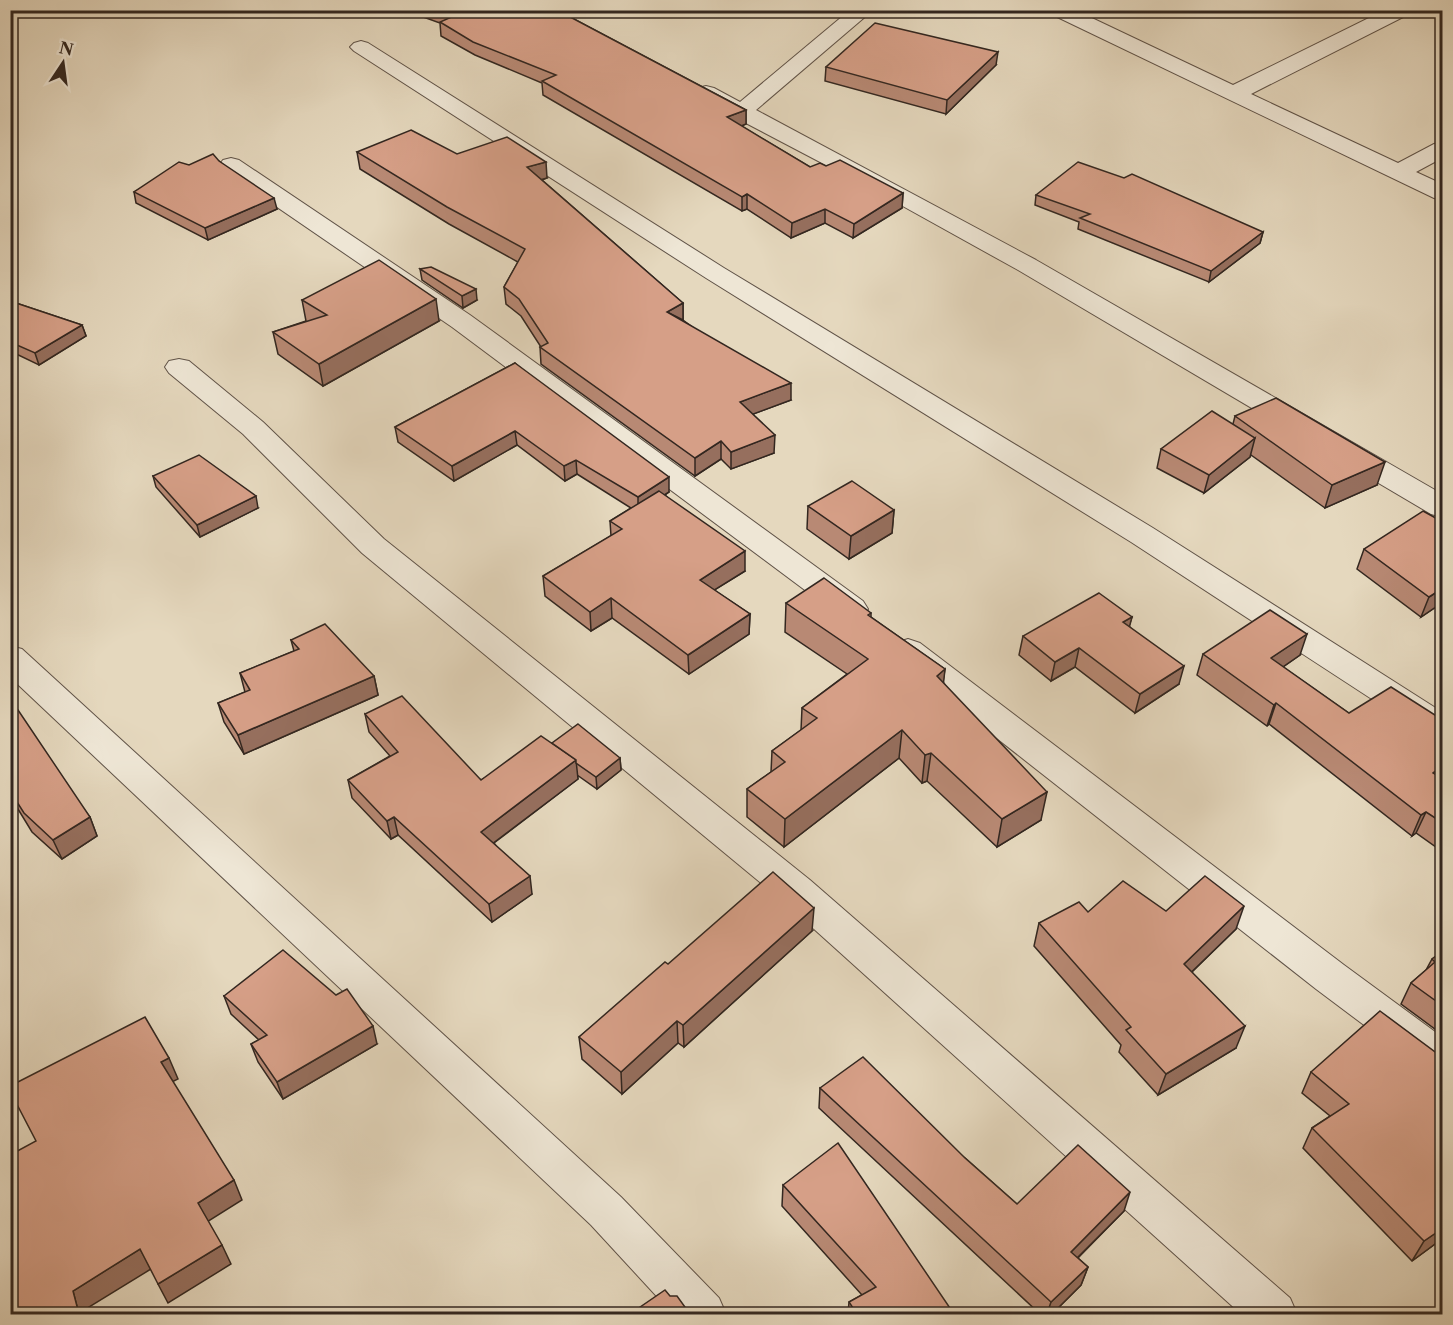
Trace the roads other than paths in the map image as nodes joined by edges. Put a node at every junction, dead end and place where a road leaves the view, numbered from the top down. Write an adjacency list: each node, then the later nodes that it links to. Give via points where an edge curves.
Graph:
1 (863, 10): 9 (street)
2 (1058, 10): 5 (street)
3 (1112, 10): 5 (street)
4 (1402, 10): 8 (street)
5 (1086, 24): 8 (street)
6 (361, 47): 17 (street, via 716,273 1142,535)
7 (688, 83): 9 (street)
8 (1233, 94): 12 (street)
9 (741, 111): 15 (street, via 1027,266)
10 (1443, 149): 12 (street)
11 (231, 165): 18 (street, via 461,321 878,629)
12 (1398, 172): 13 (street)
13 (1443, 193)
14 (179, 367): 20 (street, via 253,428 373,546 797,891)
15 (1443, 507)
16 (10, 657): 19 (street, via 606,1211)
17 (1443, 728)
18 (1443, 1060)
19 (703, 1314)
20 (1274, 1314)

